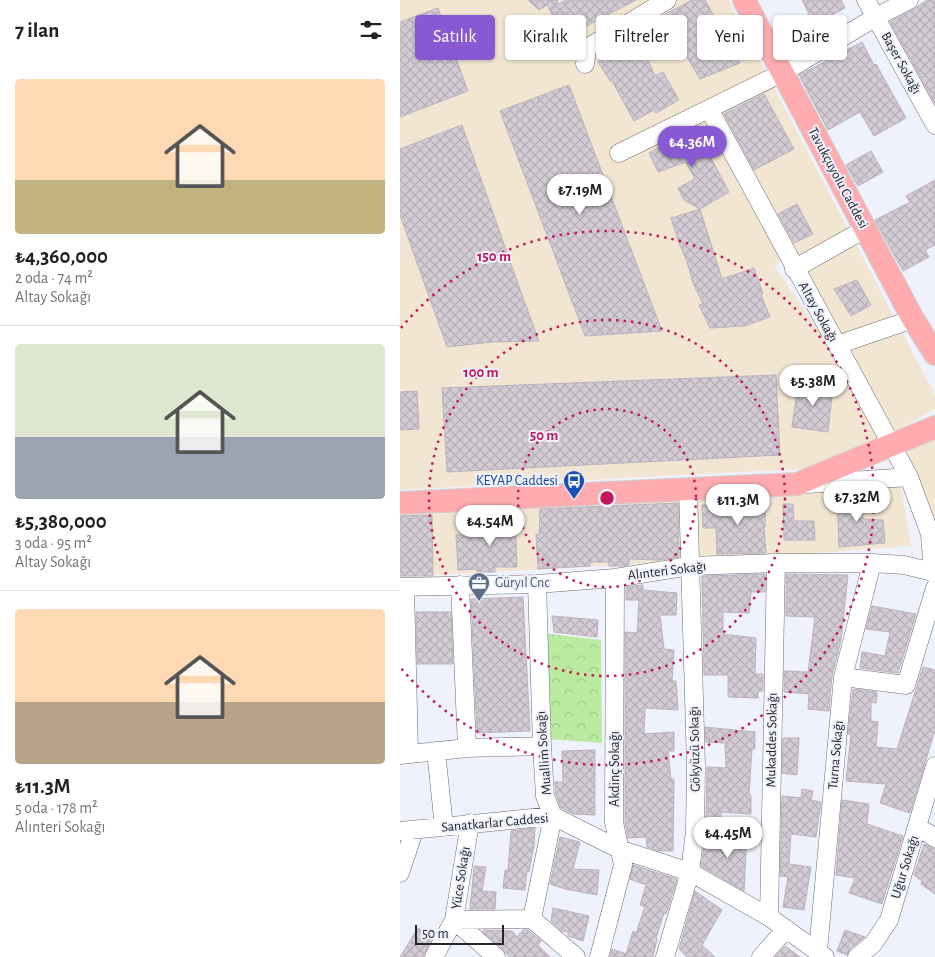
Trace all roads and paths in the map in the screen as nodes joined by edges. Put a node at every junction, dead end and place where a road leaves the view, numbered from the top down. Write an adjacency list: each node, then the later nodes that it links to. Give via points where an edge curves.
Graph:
1 (667, 0): 6 (street, via 587,48)
2 (744, 0): 7 (main road, Tavukçuyolu Caddesi)
3 (866, 0): 5 (street, Başer Sokağı)
4 (909, 0): 5 (street)
5 (876, 18): 7 (street); 9 (street, Başer Sokağı)
6 (585, 64)
7 (782, 73): 8 (street); 11 (main road, Tavukçuyolu Caddesi)
8 (709, 109): 10 (street); 12 (street, Altay Sokağı)
9 (935, 125)
10 (619, 153)
11 (865, 230): 12 (street); 13 (main road, Tavukçuyolu Caddesi)
12 (794, 269): 14 (street, Altay Sokağı)
13 (913, 319): 14 (street); 15 (main road, Tavukçuyolu Caddesi)
14 (837, 345): 17 (street, Altay Sokağı)
15 (935, 354)
16 (935, 427): 17 (main road)
17 (891, 445): 18 (street, Altay Sokağı); 19 (main road)
18 (909, 477): 19 (street); 26 (street, Altay Sokağı, via 930,534)
19 (797, 484): 20 (main road)
20 (688, 489): 21 (main road); 24 (street, Gökyüzü Sokağı)
21 (400, 503)
22 (776, 563): 23 (street, Alınteri Sokağı); 24 (street, Alınteri Sokağı); 45 (street, Mukaddes Sokağı)
23 (872, 563): 26 (street, Alınteri Sokağı, via 904,564); 30 (street, Turna Sokağı)
24 (690, 566): 25 (street, Alınteri Sokağı); 43 (street, Gökyüzü Sokağı, via 696,767 695,831)
25 (615, 578): 27 (street, Alınteri Sokağı); 42 (street, Akdinç Sokağı, via 614,822)
26 (934, 578): 30 (street, via 906,685)
27 (537, 584): 28 (street, Alınteri Sokağı); 31 (street, Muallim Sokağı)
28 (460, 585): 29 (street, Alınteri Sokağı); 32 (street)
29 (403, 587): 34 (street)
30 (843, 677): 49 (street, Turna Sokağı)
31 (542, 746): 32 (street); 36 (street, Muallim Sokağı, via 545,796)
32 (467, 748): 33 (street)
33 (436, 751): 34 (street); 39 (street)
34 (404, 755)
35 (935, 766): 38 (street, Uğur Sokağı)
36 (553, 816): 37 (street, Sanatkarlar Caddesi); 42 (street, Sanatkarlar Caddesi); 46 (street)
37 (470, 823): 39 (street, Sanatkarlar Caddesi); 47 (street, Yüce Sokağı)
38 (917, 826): 41 (street); 56 (street, Uğur Sokağı, via 888,920 879,936)
39 (444, 827): 40 (street, Sanatkarlar Caddesi)
40 (407, 831): 44 (street)
41 (935, 838)
42 (618, 849): 43 (street, Sanatkarlar Caddesi); 53 (street, Akdinç Sokağı, via 623,865)
43 (690, 872): 45 (street, Sanatkarlar Caddesi); 54 (street, Gökyüzü Sokağı)
44 (400, 873)
45 (769, 917): 48 (street, Sanatkarlar Caddesi)
46 (532, 919): 47 (street); 52 (street)
47 (454, 920): 50 (street, Yüce Sokağı); 51 (street)
48 (786, 929): 49 (street, Sanatkarlar Caddesi); 55 (street)
49 (822, 954)
50 (434, 957)
51 (496, 957)
52 (576, 957)
53 (599, 957)
54 (665, 957)
55 (761, 957)
56 (857, 957)

